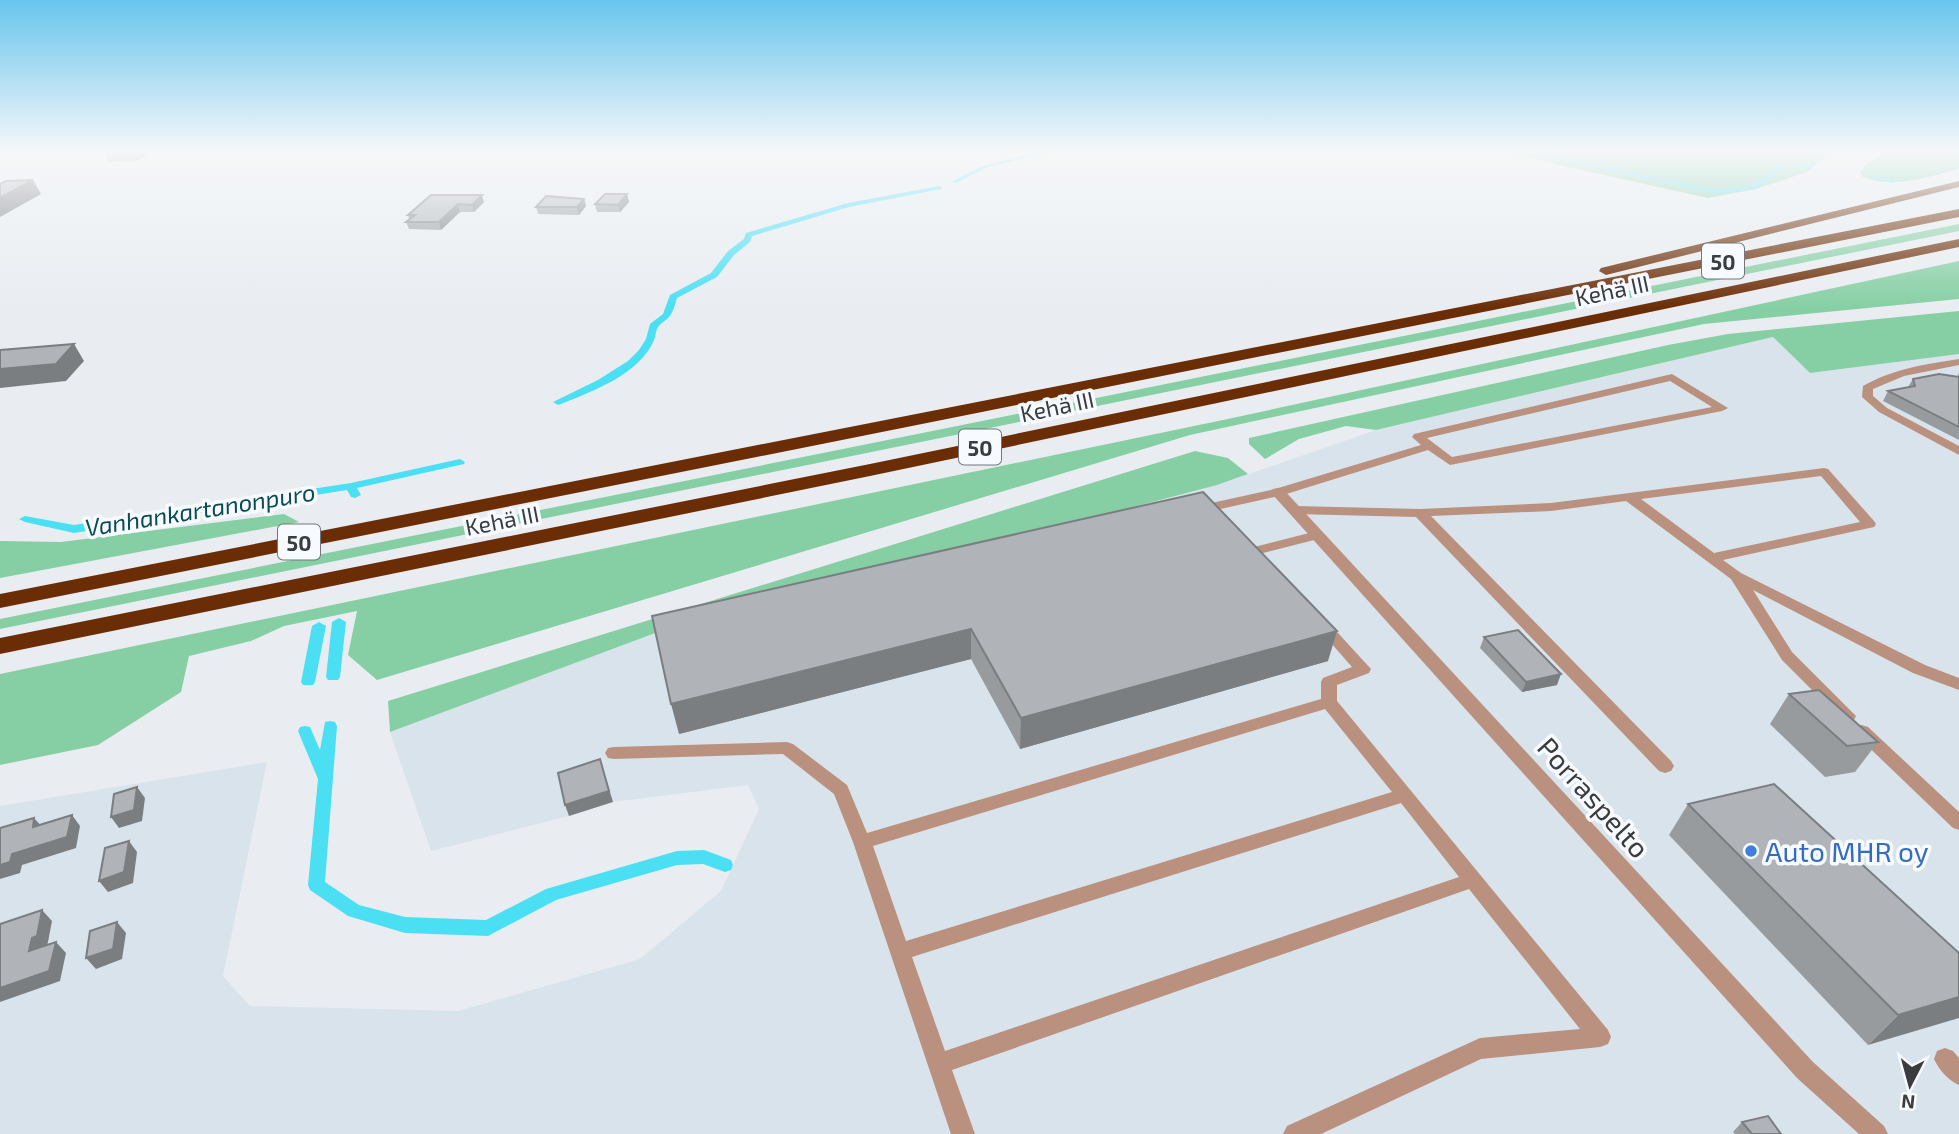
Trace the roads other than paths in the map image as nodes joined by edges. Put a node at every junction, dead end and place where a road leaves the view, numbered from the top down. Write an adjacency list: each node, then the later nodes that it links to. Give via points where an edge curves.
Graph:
1 (1881, 203): 4 (highway, via 1623,266)
2 (1959, 213): 4 (highway, Kehä III / 50)
3 (1959, 243): 21 (highway, Kehä III / 50)
4 (1487, 308): 19 (highway, Kehä III / 50)
5 (1959, 362): 7 (street, via 1912,370 1867,388 1868,397 1883,410)
6 (1430, 446): 6 (street, via 1418,437 1672,377 1722,408 1450,461); 8 (street)
7 (1959, 451)
8 (1278, 492): 10 (street); 11 (street, Porraspelto)
9 (1629, 497): 13 (street, via 1551,507); 17 (street); 17 (street, via 1824,472 1869,524)
10 (1217, 505): 12 (street); 14 (street)
11 (1294, 510): 13 (street); 15 (street, Porraspelto)
12 (1190, 512)
13 (1420, 513): 25 (street)
14 (1232, 523)
15 (1317, 535): 16 (street); 34 (street, Porraspelto, via 1805,1070)
16 (1256, 551)
17 (1713, 558): 18 (street)
18 (1737, 576): 22 (street, via 1919,670); 27 (street, via 1787,656)
19 (0, 601)
20 (1309, 610): 23 (street, via 1363,669 1329,682)
21 (0, 646)
22 (1959, 684)
23 (1329, 702): 26 (street); 28 (street)
24 (614, 753): 28 (street, via 787,748 841,790)
25 (1665, 765)
26 (1405, 795): 29 (street); 30 (street)
27 (1959, 823)
28 (862, 842): 30 (street)
29 (1473, 880): 31 (street); 33 (street, via 1600,1037 1480,1049)
30 (900, 952): 31 (street)
31 (939, 1064): 32 (street)
32 (963, 1134)
33 (1295, 1134)
34 (1876, 1134)

